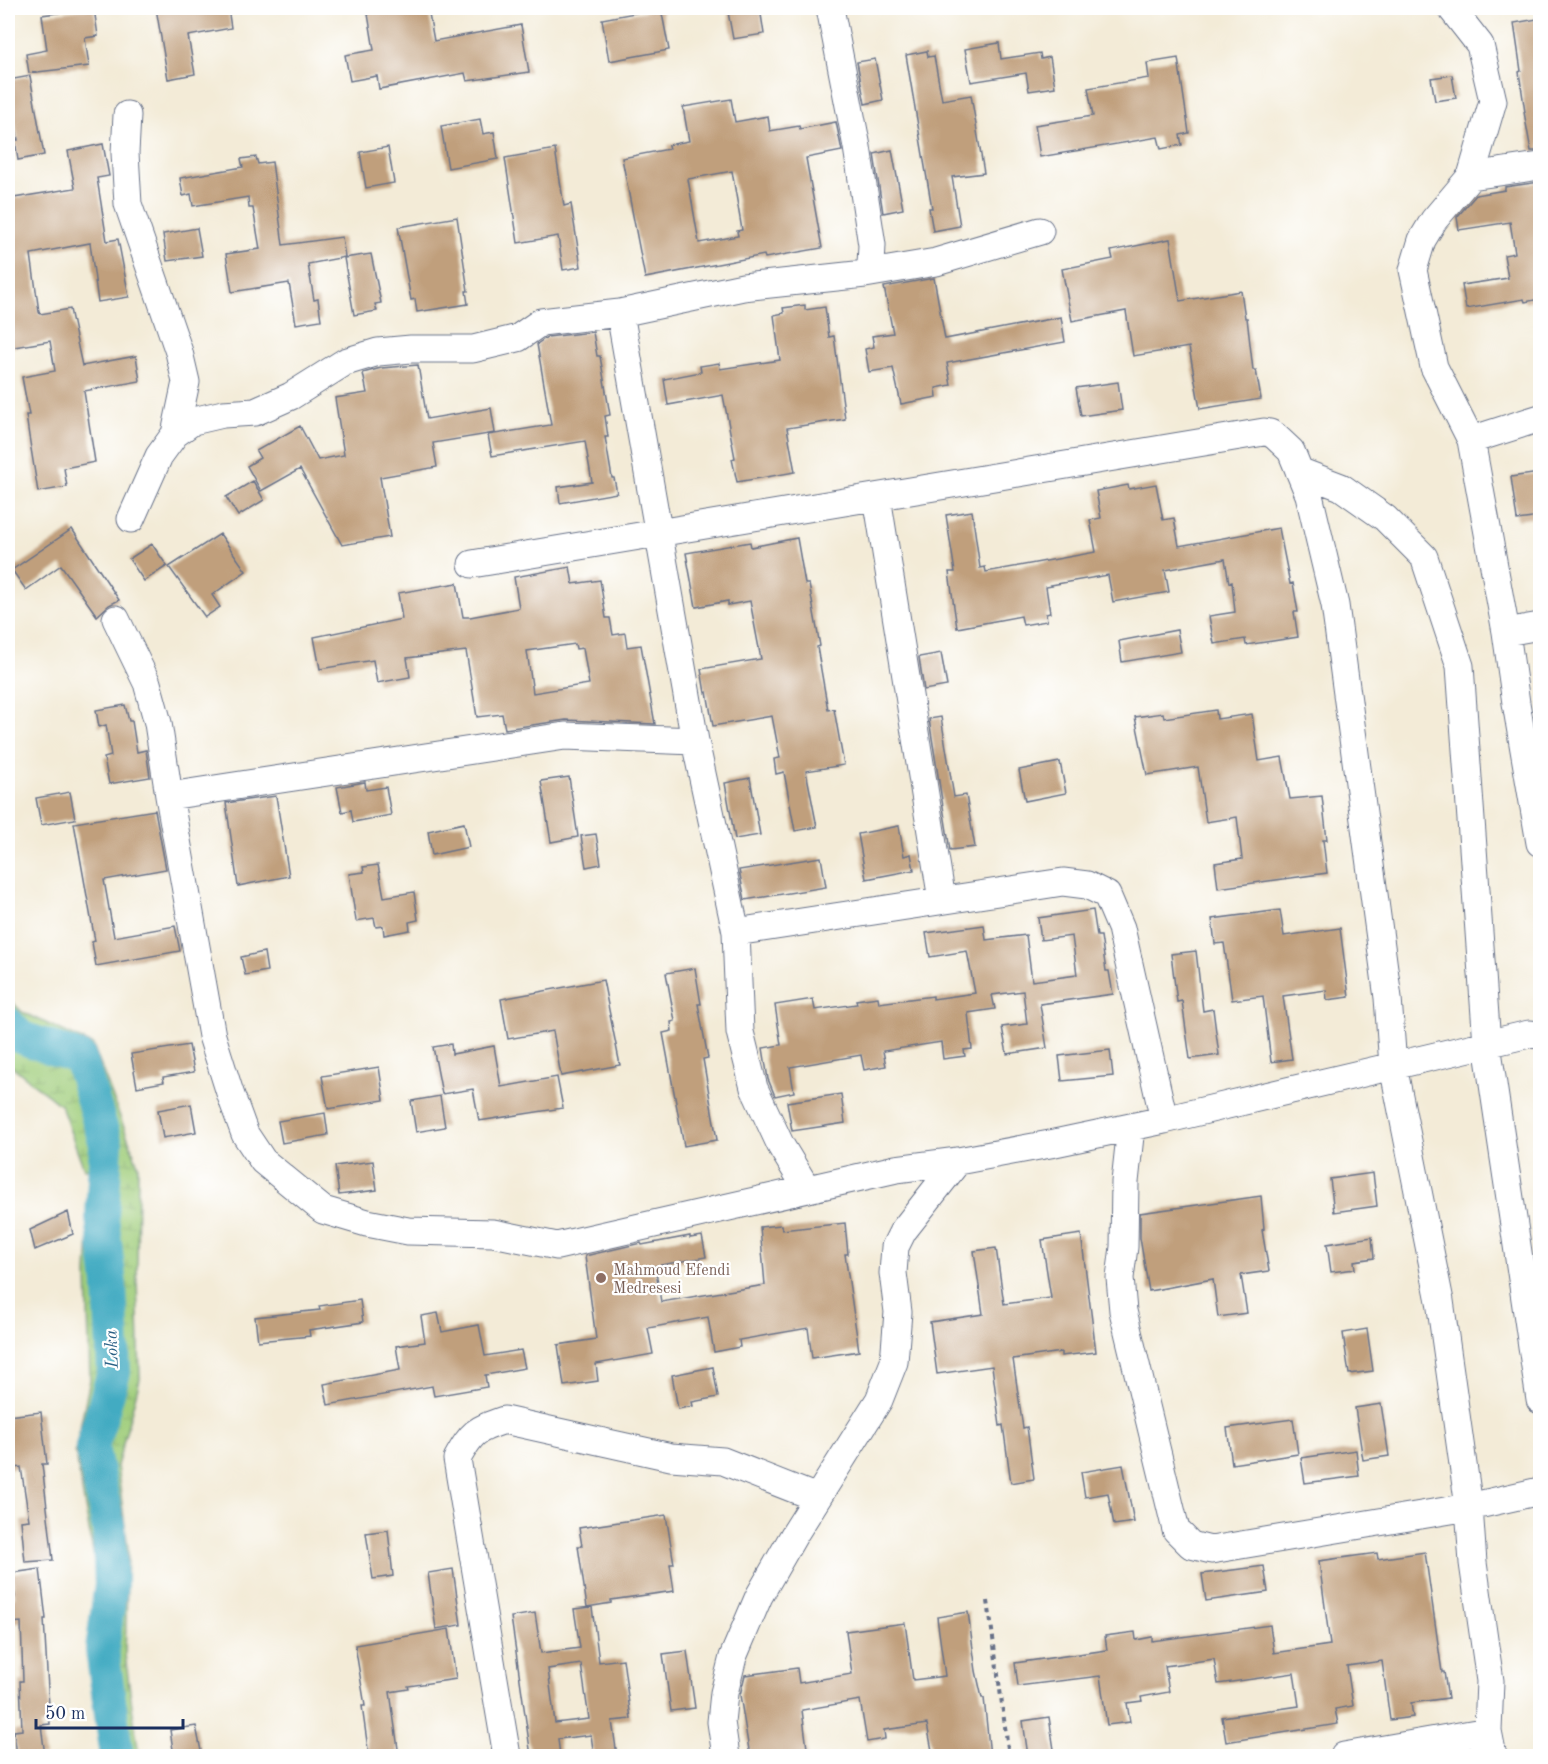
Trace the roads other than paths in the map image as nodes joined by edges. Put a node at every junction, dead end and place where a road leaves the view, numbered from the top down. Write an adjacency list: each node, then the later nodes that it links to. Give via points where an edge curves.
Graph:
1 (830, 8): 7 (street, via 872,245 871,265)
2 (1451, 8): 5 (street, via 1480,45 1493,101)
3 (127, 115): 9 (street, via 128,204 180,352)
4 (1540, 166): 5 (street)
5 (1470, 176): 13 (street, via 1434,220 1422,240 1413,270 1434,367)
6 (1040, 231): 7 (street, via 936,262)
7 (865, 274): 8 (street, via 743,287)
8 (620, 313): 10 (street, via 541,322 518,338 473,349 378,352 345,362 291,396 255,412); 17 (street)
9 (186, 382): 10 (street, via 199,399); 12 (street)
10 (223, 414): 12 (street, via 193,421)
11 (1540, 418): 13 (street)
12 (175, 435): 16 (street, via 159,456)
13 (1471, 440): 21 (street)
14 (1299, 471): 15 (street, via 1291,451 1275,436 1264,432); 28 (street, via 1341,487 1385,518 1424,557 1460,666); 29 (street, via 1309,495 1335,605)
15 (877, 497): 17 (street); 25 (street)
16 (131, 519)
17 (657, 534): 18 (street); 22 (street)
18 (472, 564)
19 (116, 619): 23 (street, via 147,683 158,723)
20 (1540, 626): 21 (street)
21 (1506, 632): 24 (street)
22 (695, 741): 23 (street, via 565,736); 26 (street)
23 (169, 796): 33 (street, via 212,1036 245,1134 263,1161 322,1210 408,1231 493,1233 557,1246)
24 (1540, 843)
25 (942, 900): 26 (street); 30 (street, via 1063,882 1087,885 1107,895 1121,928)
26 (736, 932): 33 (street, via 740,1032 754,1089 780,1146)
27 (1540, 1035): 28 (street)
28 (1488, 1044): 29 (street); 34 (street)
29 (1394, 1066): 30 (street); 37 (street, via 1440,1301)
30 (1164, 1120): 31 (street)
31 (1131, 1127): 32 (street); 37 (street, via 1120,1278 1123,1311 1176,1530 1191,1545 1211,1550)
32 (958, 1161): 33 (street, via 896,1169); 36 (street, via 903,1231 895,1247 893,1273 898,1312 894,1362 879,1400)
33 (807, 1189)
34 (1540, 1400)
35 (1540, 1491): 37 (street)
36 (817, 1498): 39 (street, via 723,1461 671,1457 504,1420 479,1429 467,1440 457,1459); 40 (street, via 759,1596 733,1658 721,1722)
37 (1469, 1507): 38 (street, via 1490,1681)
38 (1490, 1744): 41 (street)
39 (507, 1756)
40 (726, 1756)
41 (1344, 1756)

